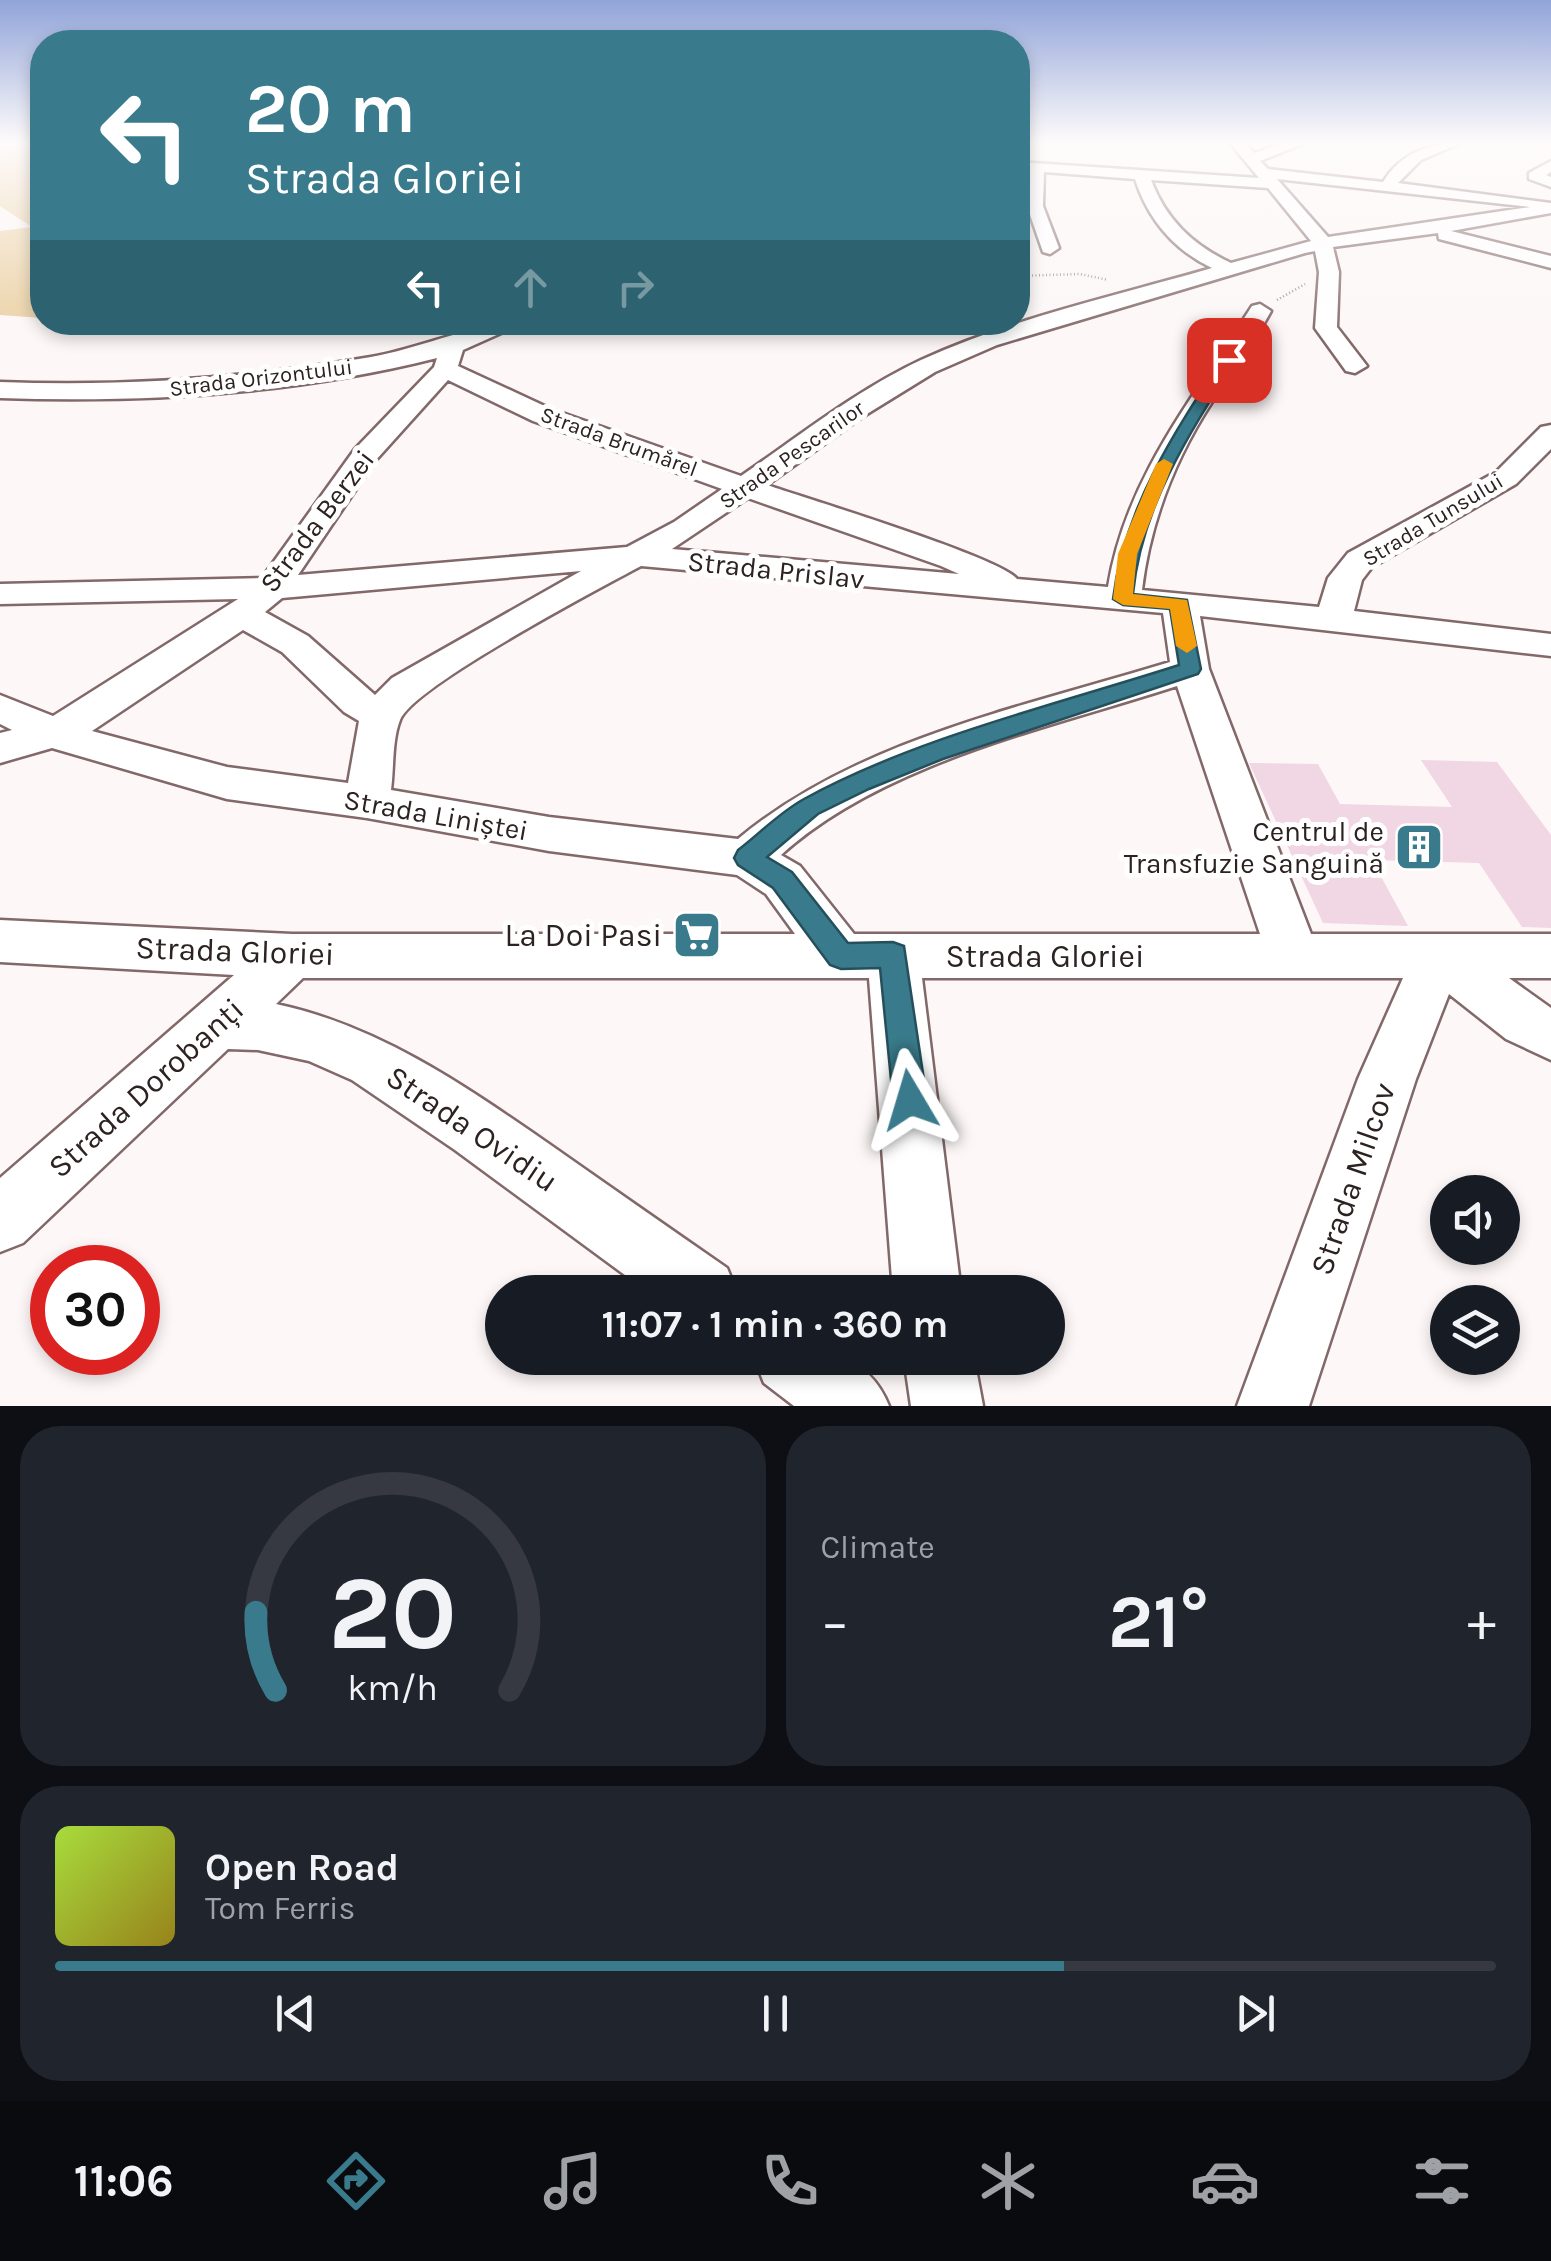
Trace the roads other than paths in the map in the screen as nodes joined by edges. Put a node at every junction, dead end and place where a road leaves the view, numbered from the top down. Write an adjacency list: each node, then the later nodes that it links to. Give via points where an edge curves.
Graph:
1 (1036, 209): 10 (street)
2 (1154, 209): 12 (street, via 1194,252)
3 (1293, 209): 9 (street)
4 (1544, 209): 6 (street)
5 (1376, 214): 7 (street)
6 (1487, 222): 7 (street, Strada Pescarilor); 8 (street)
7 (1420, 228): 9 (street, Strada Pescarilor); 11 (street)
8 (1530, 233)
9 (1323, 243): 12 (street, Strada Pescarilor); 18 (street, via 1326,328)
10 (1050, 248)
11 (1551, 262)
12 (1227, 268): 14 (street, Strada Pescarilor)
13 (1260, 311): 26 (street, via 1158,477 1128,554)
14 (1030, 329)
15 (492, 335): 17 (street, Strada Orizontului)
16 (1010, 335): 21 (street, Strada Pescarilor, via 956,352 886,390)
17 (448, 360): 19 (street, Strada Orizontului, via 206,387 94,394); 21 (street, Strada Brumărel, via 542,414); 23 (street, Strada Berzei, via 364,455)
18 (1355, 366)
19 (0, 390)
20 (1551, 433): 29 (street, Strada Tunsului, via 1506,478 1360,560 1344,578)
21 (747, 488): 22 (street, Strada Pescarilor); 24 (street, Strada Brumărel, via 953,559)
22 (638, 556): 23 (street, Strada Prislav); 24 (street, Strada Prislav); 33 (street, Strada Pescarilor, via 424,674)
23 (272, 588): 25 (street, Strada Prislav); 28 (street, Strada Berzei)
24 (1020, 592): 26 (street, Strada Prislav)
25 (0, 594)
26 (1123, 599): 27 (street, Strada Prislav)
27 (1180, 604): 29 (street, Strada Prislav); 31 (street)
28 (242, 614): 33 (street, via 295,644 358,704); 34 (street, Strada Berzei)
29 (1334, 618): 30 (street, Strada Prislav)
30 (1551, 646)
31 (1190, 669): 37 (street, via 860,782 809,808); 43 (street)
32 (0, 708): 34 (street, Strada Liniștei)
33 (380, 715): 36 (street)
34 (54, 734): 35 (street, Strada Berzei); 36 (street, Strada Liniștei, via 228,783)
35 (0, 748)
36 (367, 802): 37 (street, Strada Liniștei, via 481,824)
37 (747, 858): 39 (street, Strada Liniștei, via 783,880)
38 (0, 941): 40 (street, Strada Gloriei)
39 (867, 955): 40 (street, Strada Gloriei); 43 (street, Strada Gloriei); 48 (street)
40 (292, 956): 44 (street, Strada Dorobanți)
41 (1440, 956): 42 (street, Strada Gloriei); 43 (street, Strada Gloriei); 45 (street); 53 (street, Strada Milcov, via 1387,1079)
42 (1551, 956)
43 (1294, 957)
44 (216, 1024): 46 (street, Strada Dorobanți); 47 (street, Strada Ovidiu, via 313,1037 372,1060)
45 (1551, 1035)
46 (0, 1220)
47 (679, 1275)
48 (924, 1275)
49 (812, 1375): 51 (street)
50 (942, 1375): 52 (street)
51 (853, 1406)
52 (948, 1406)
53 (1273, 1406)

